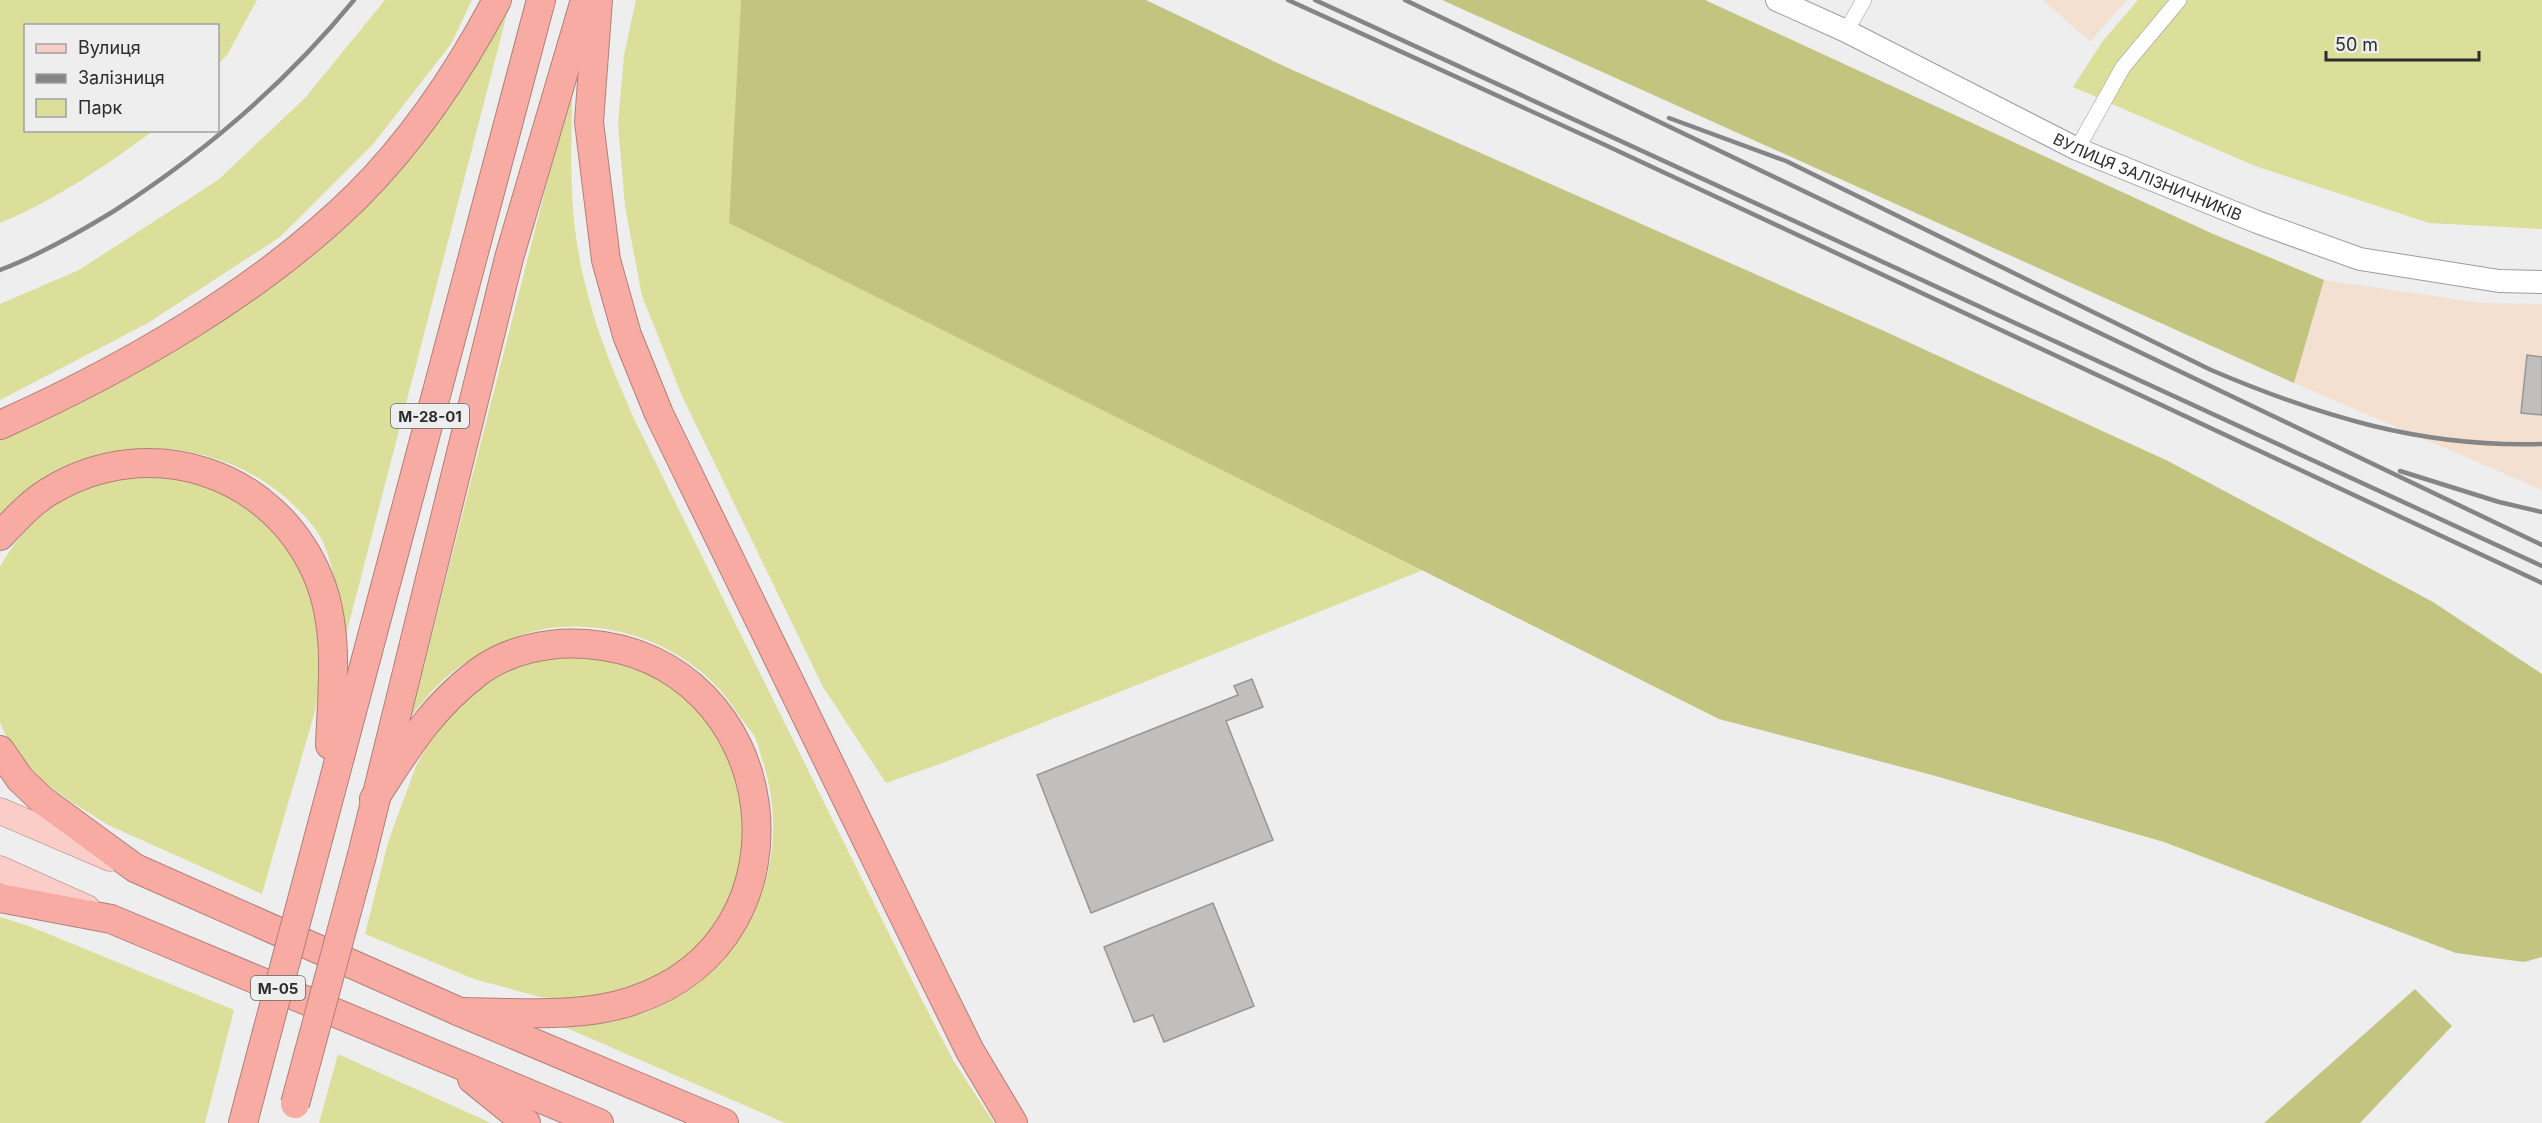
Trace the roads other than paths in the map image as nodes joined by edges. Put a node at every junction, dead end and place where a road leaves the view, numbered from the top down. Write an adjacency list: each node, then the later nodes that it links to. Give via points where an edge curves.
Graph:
1 (497, 0): 11 (highway, via 446,87 402,146 358,195 299,249 218,308 117,366)
2 (541, 0): 14 (highway, М-28-01)
3 (585, 0): 15 (highway, М-28-01, via 509,258)
4 (598, 0): 28 (highway, via 589,122 606,260 627,335 659,414 936,982 970,1051)
5 (1777, 0): 8 (street, ВУЛИЦЯ ЗАЛІЗНИЧНИКІВ)
6 (1864, 0): 8 (street)
7 (2179, 0): 9 (street, via 2123,67)
8 (1846, 31): 9 (street, ВУЛИЦЯ ЗАЛІЗНИЧНИКІВ)
9 (2077, 149): 10 (street, ВУЛИЦЯ ЗАЛІЗНИЧНИКІВ, via 2360,259 2499,281)
10 (2542, 282)
11 (0, 425)
12 (0, 536): 14 (highway, via 50,491 83,474 119,464 159,463 201,470 241,486 274,513 299,544 319,579 330,622 333,670)
13 (0, 750): 17 (highway, via 20,779 42,800)
14 (329, 795): 24 (highway, М-28-01, bridge)
15 (374, 799): 21 (highway, via 438,706 479,671 514,653 564,642 603,645 644,655 688,681 715,709 738,743 752,780 758,822 755,866 743,903 723,938 695,966 665,987 632,1001 592,1010); 23 (highway, М-28-01, bridge)
16 (0, 811): 17 (main road)
17 (135, 868): 21 (highway)
18 (0, 869): 20 (main road, М-05)
19 (0, 898): 20 (highway)
20 (111, 919): 22 (highway, М-05)
21 (460, 1012): 27 (highway)
22 (445, 1057): 25 (highway); 26 (highway, М-05)
23 (292, 1114)
24 (243, 1123)
25 (526, 1123)
26 (599, 1123)
27 (724, 1123)
28 (1013, 1123)

